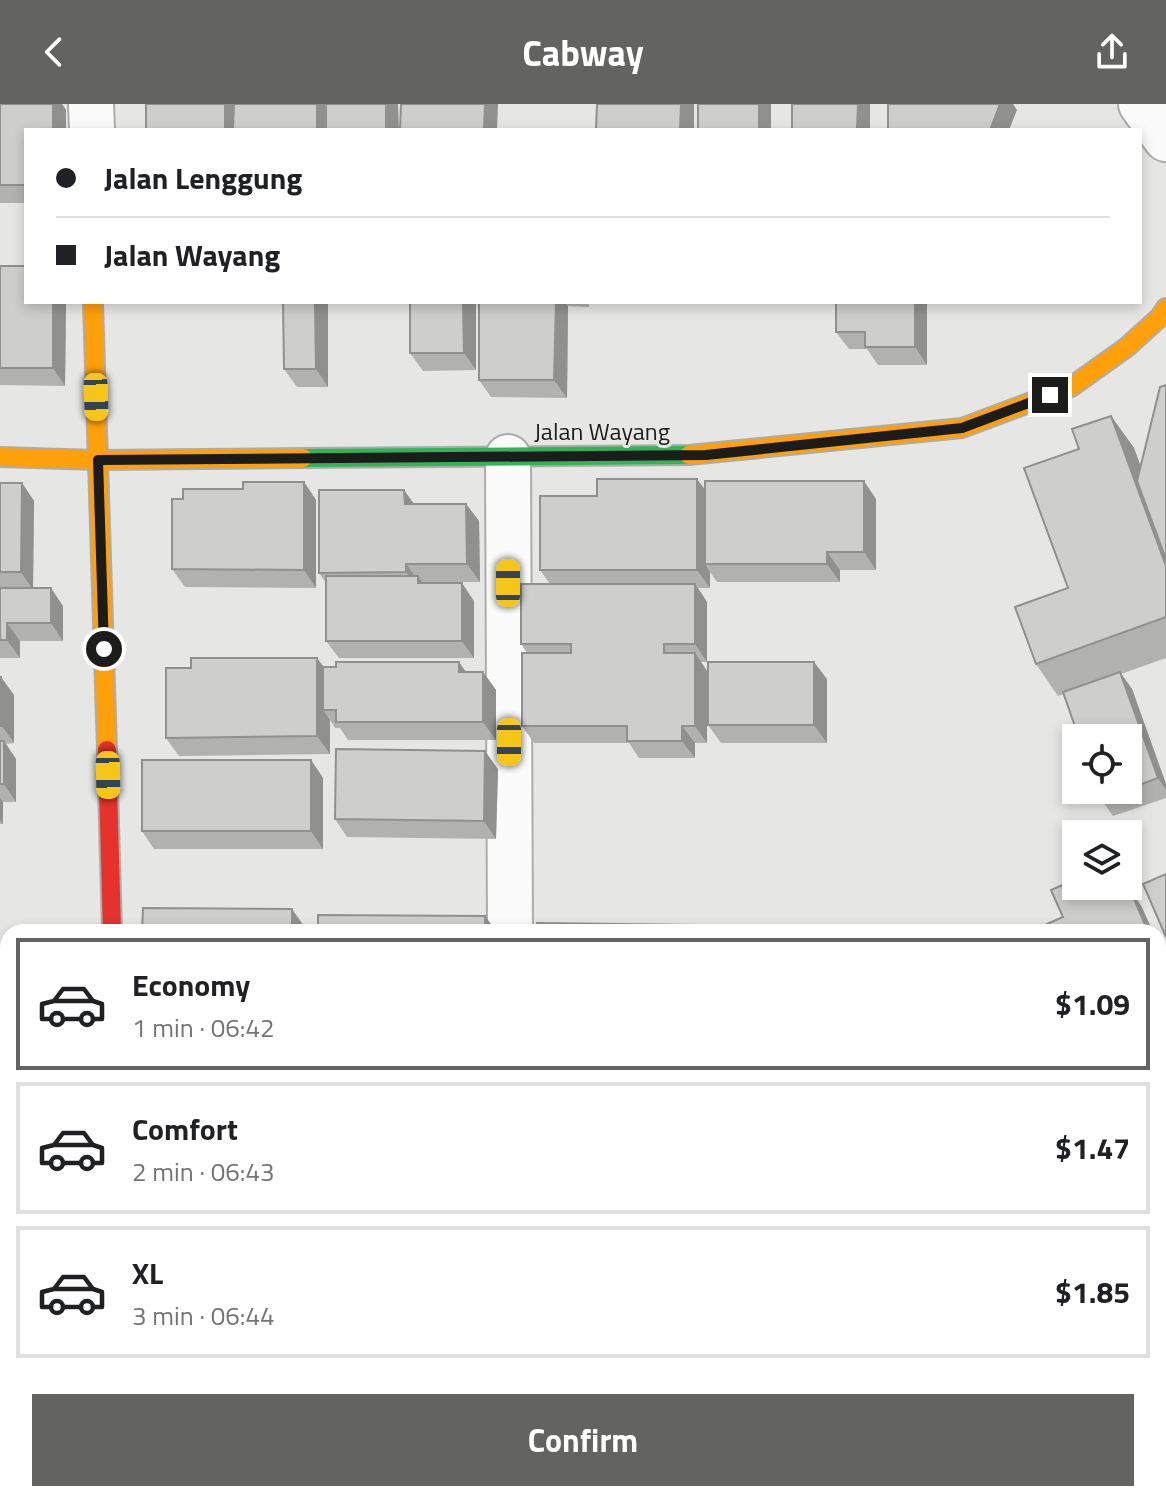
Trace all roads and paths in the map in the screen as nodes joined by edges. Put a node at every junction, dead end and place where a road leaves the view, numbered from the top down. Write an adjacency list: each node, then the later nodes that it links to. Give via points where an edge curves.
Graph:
1 (91, 104): 3 (street)
2 (1141, 104): 4 (street)
3 (92, 128)
4 (1166, 139)
5 (93, 304): 9 (street)
6 (1166, 308): 8 (street, Jalan Wayang, via 1127,347 1071,387 962,428 706,455)
7 (0, 457): 9 (street, Jalan Wayang)
8 (508, 457): 9 (street, Jalan Wayang); 11 (street)
9 (98, 460): 10 (street)
10 (112, 924)
11 (510, 924)

